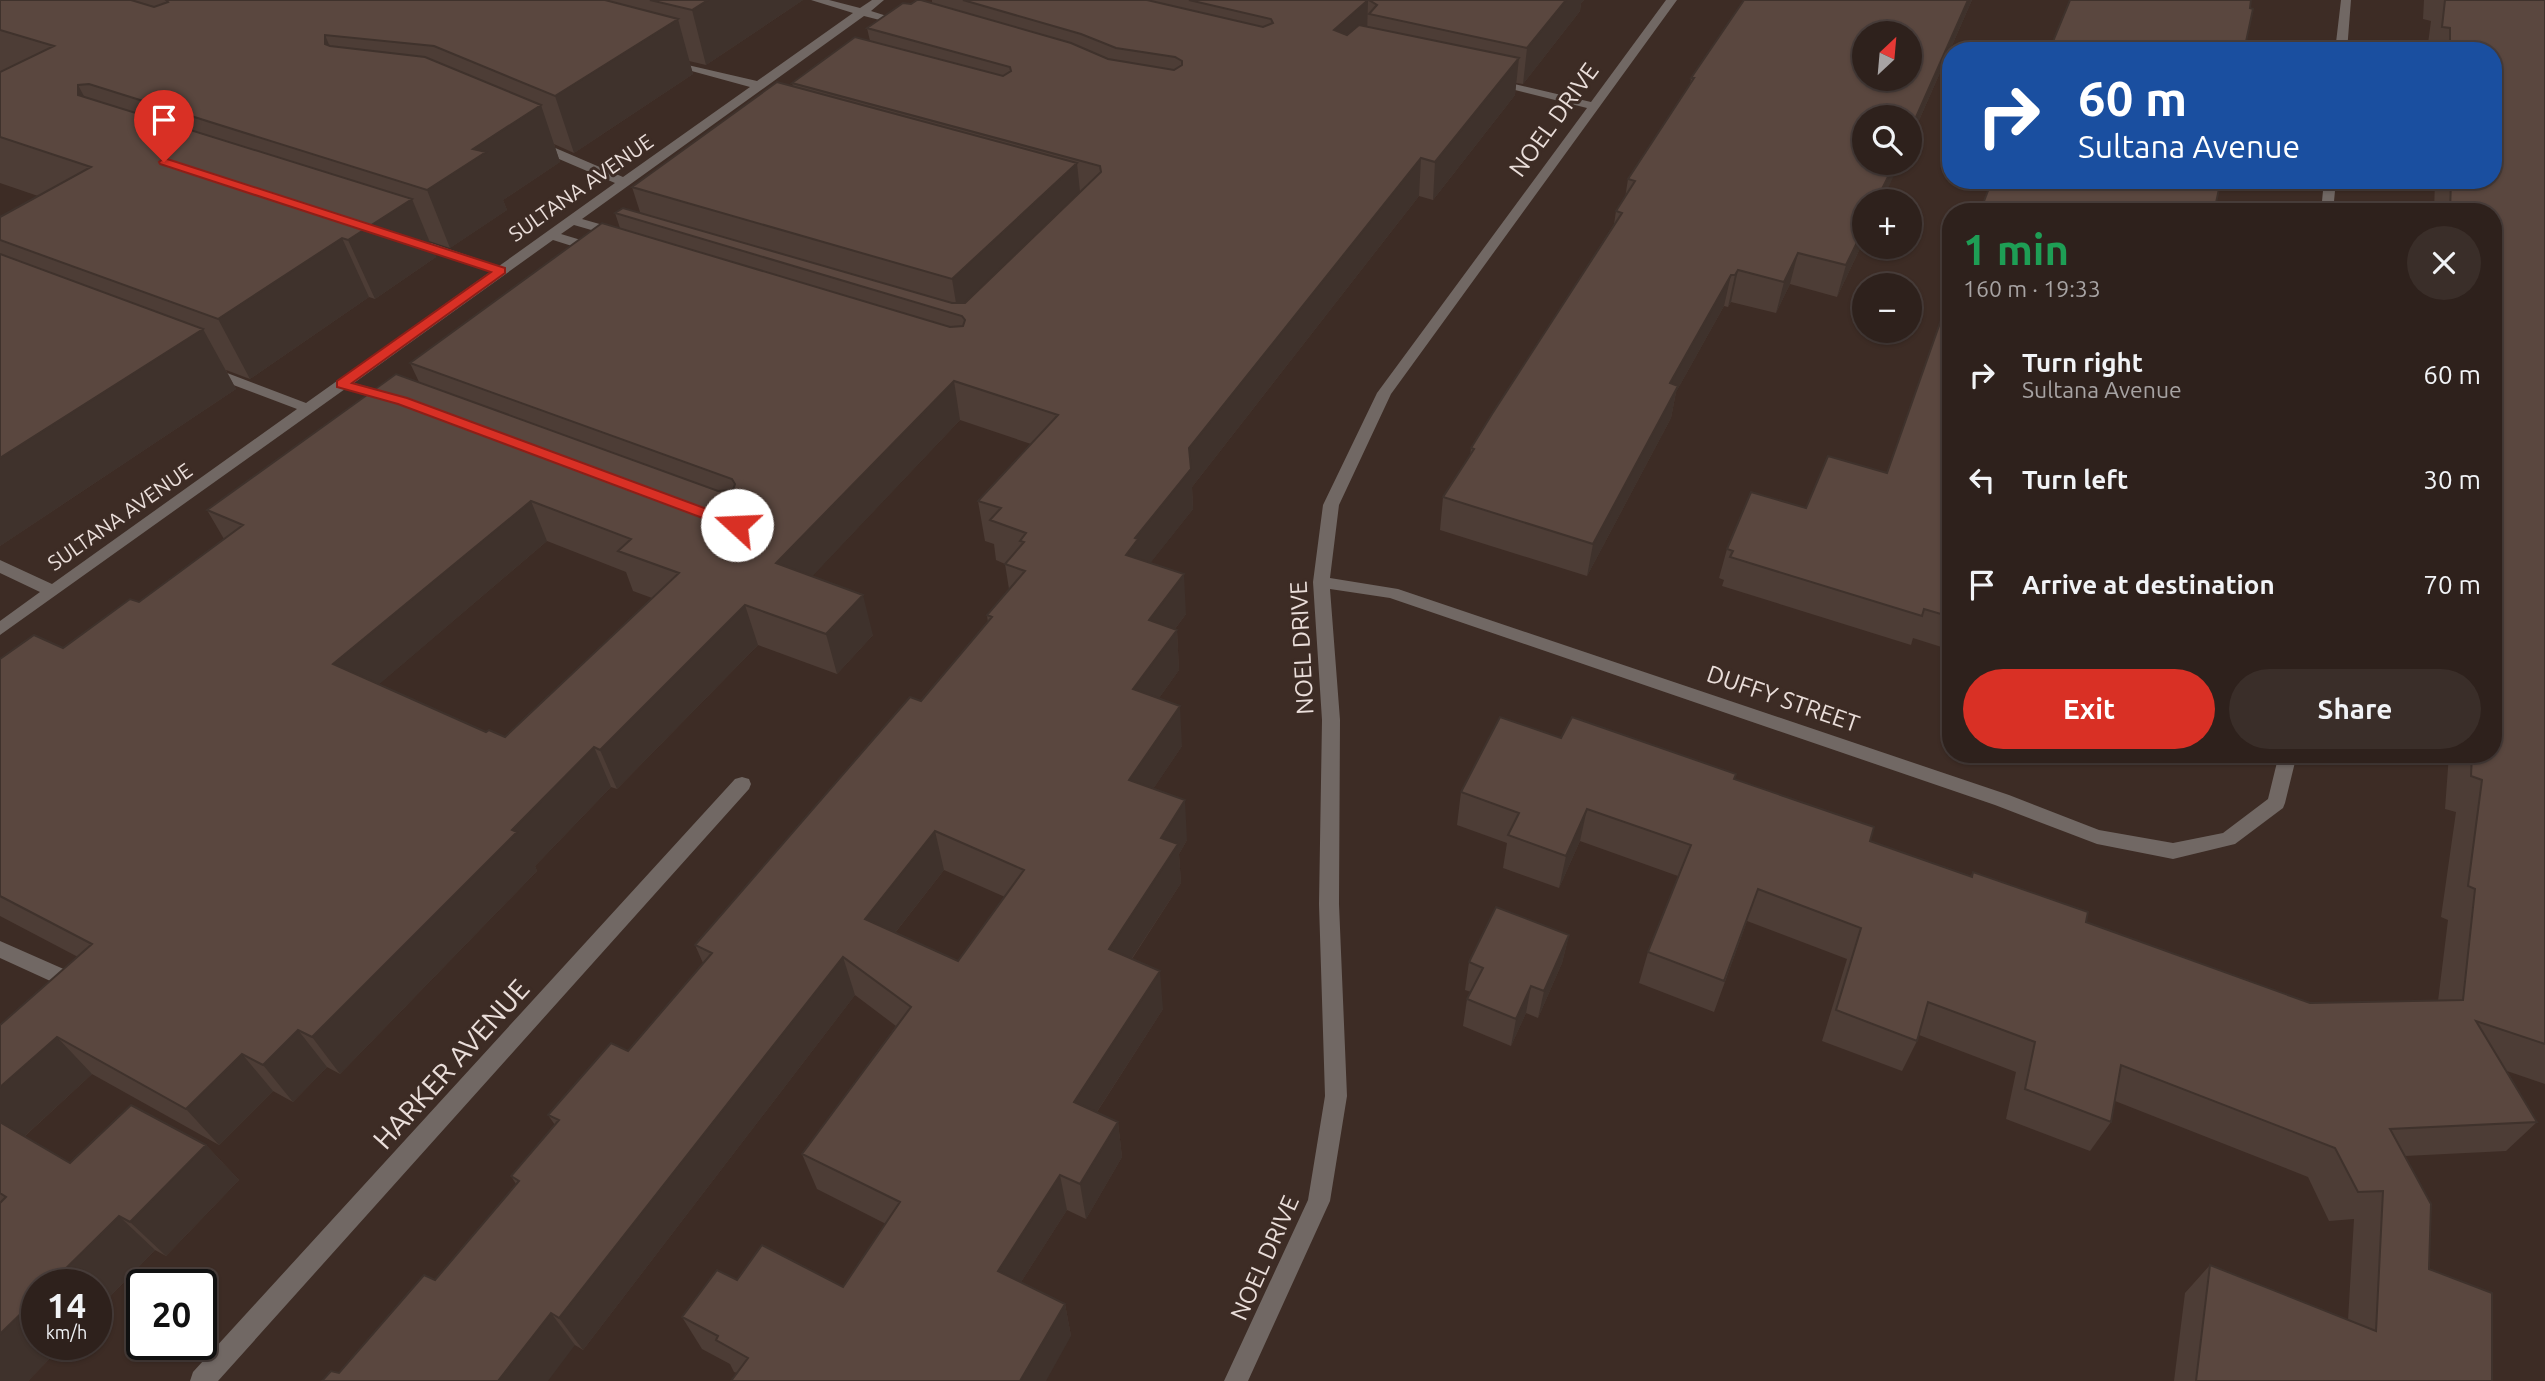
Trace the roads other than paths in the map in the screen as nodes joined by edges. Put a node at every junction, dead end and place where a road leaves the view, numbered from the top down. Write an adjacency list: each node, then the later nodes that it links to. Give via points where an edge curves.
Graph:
1 (816, 0): 5 (street)
2 (879, 0): 5 (street, SULTANA AVENUE)
3 (1672, 0): 11 (street, NOEL DRIVE)
4 (2346, 0): 7 (street)
5 (863, 11): 6 (street); 10 (street, SULTANA AVENUE, via 814,54)
6 (919, 28)
7 (2343, 42)
8 (653, 58): 10 (street)
9 (1483, 81): 11 (street)
10 (761, 86): 13 (street, SULTANA AVENUE, via 737,108)
11 (1595, 106): 25 (street, NOEL DRIVE, via 1384,394 1331,505)
12 (527, 140): 13 (street)
13 (625, 182): 14 (street, SULTANA AVENUE)
14 (572, 220): 15 (street, SULTANA AVENUE); 17 (street)
15 (552, 235): 18 (street); 19 (street, SULTANA AVENUE)
16 (399, 237): 19 (street)
17 (632, 238)
18 (615, 254)
19 (501, 271): 21 (street, SULTANA AVENUE)
20 (191, 364): 23 (street)
21 (342, 384): 22 (street); 23 (street, SULTANA AVENUE)
22 (402, 401)
23 (309, 409): 26 (street, SULTANA AVENUE)
24 (0, 566): 26 (street)
25 (1321, 582): 28 (street, DUFFY STREET, via 1392,593 2002,800 2097,837 2173,850 2228,839 2276,803); 33 (street, NOEL DRIVE, via 1331,720 1329,904 1336,1096 1319,1201)
26 (53, 591): 27 (street, SULTANA AVENUE)
27 (0, 629)
28 (2286, 763)
29 (741, 784): 32 (street, HARKER AVENUE)
30 (0, 949): 31 (street)
31 (80, 985)
32 (202, 1381)
33 (1237, 1381)

